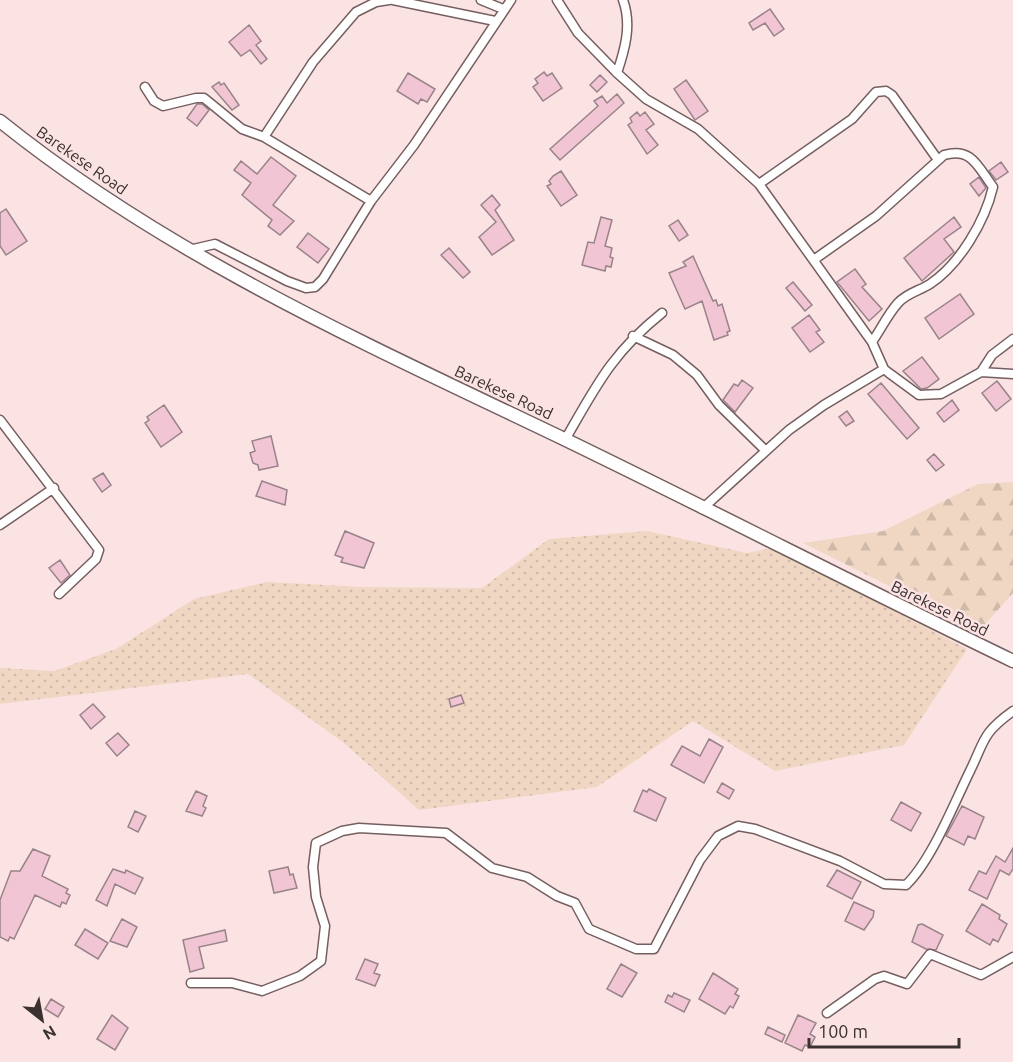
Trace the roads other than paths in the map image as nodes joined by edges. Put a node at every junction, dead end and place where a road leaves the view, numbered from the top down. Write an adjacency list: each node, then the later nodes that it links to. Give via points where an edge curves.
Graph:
1 (389, 0): 12 (street, via 356,12 313,62)
2 (393, 0): 8 (street)
3 (481, 0): 7 (street)
4 (511, 0): 7 (street)
5 (557, 0): 9 (street, via 578,33)
6 (623, 0): 9 (street, via 627,37)
7 (503, 9): 8 (street)
8 (495, 21): 15 (street, via 414,145)
9 (617, 73): 14 (street, via 646,99 698,129)
10 (145, 87): 12 (street, via 154,101 163,106 204,98 242,129)
11 (0, 121): 16 (main road, Barekese Road, via 98,193)
12 (264, 137): 15 (street)
13 (938, 159): 14 (street, via 892,95 881,90 852,119); 17 (street, via 876,216); 21 (street, via 964,153 993,187 990,199 972,236 947,268 930,284 898,302)
14 (759, 184): 17 (street)
15 (371, 201): 16 (street, via 324,279 315,287 306,288 287,280 215,244)
16 (189, 250): 26 (main road, Barekese Road, via 316,320)
17 (814, 259): 21 (street)
18 (662, 313): 19 (street)
19 (633, 336): 26 (street, via 606,368); 27 (street, via 673,355 697,375 719,405)
20 (1013, 339): 23 (street, via 992,355)
21 (872, 342): 22 (street)
22 (884, 369): 23 (street, via 919,395 928,396 941,394); 27 (street, via 824,405)
23 (981, 372): 24 (street)
24 (1013, 374)
25 (0, 420): 28 (street)
26 (565, 440): 29 (main road, Barekese Road)
27 (765, 450): 29 (street)
28 (54, 488): 30 (street); 31 (street, via 99,550 96,559)
29 (702, 509): 32 (main road, Barekese Road)
30 (0, 525)
31 (59, 594)
32 (1013, 661)
33 (1013, 711): 35 (street, via 995,724 979,746 921,871 906,885 884,885 840,861 738,826 718,836 700,860 654,949 636,949 590,929 575,903 527,877 492,868 446,833 359,828 316,843 316,897 325,926 321,962 300,976 262,991 232,983)
34 (1013, 957): 36 (street, via 985,975 930,954 907,984 884,976 875,979)
35 (192, 983)
36 (827, 1012)

